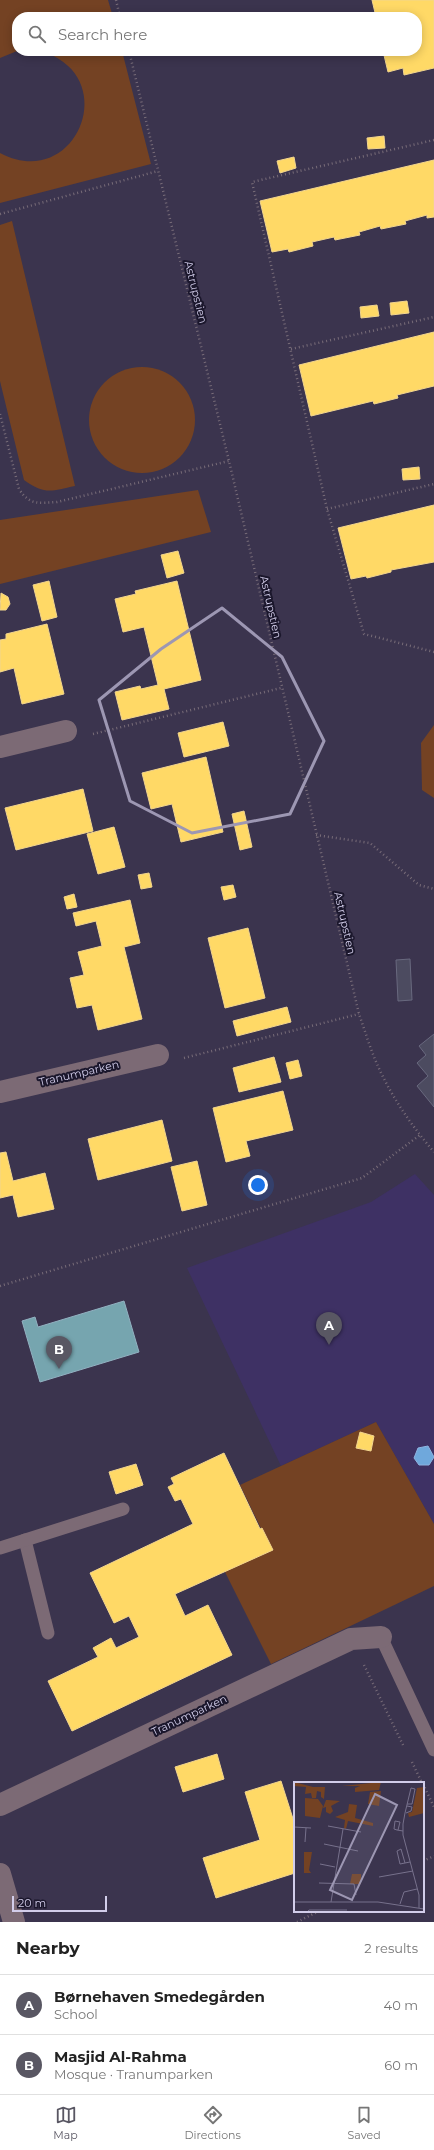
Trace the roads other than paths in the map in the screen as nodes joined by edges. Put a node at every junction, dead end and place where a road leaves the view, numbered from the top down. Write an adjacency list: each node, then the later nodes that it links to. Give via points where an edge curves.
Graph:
1 (66, 731): 2 (street)
2 (0, 747)
3 (158, 1055): 4 (street, Tranumparken)
4 (0, 1092)
5 (123, 1509): 6 (lane)
6 (25, 1540): 7 (lane); 8 (lane)
7 (0, 1548)
8 (48, 1633)
9 (381, 1637): 10 (lane); 11 (street, Tranumparken, via 351,1639)
10 (434, 1750)
11 (0, 1805)
12 (0, 1874): 13 (street)
13 (14, 1922)

